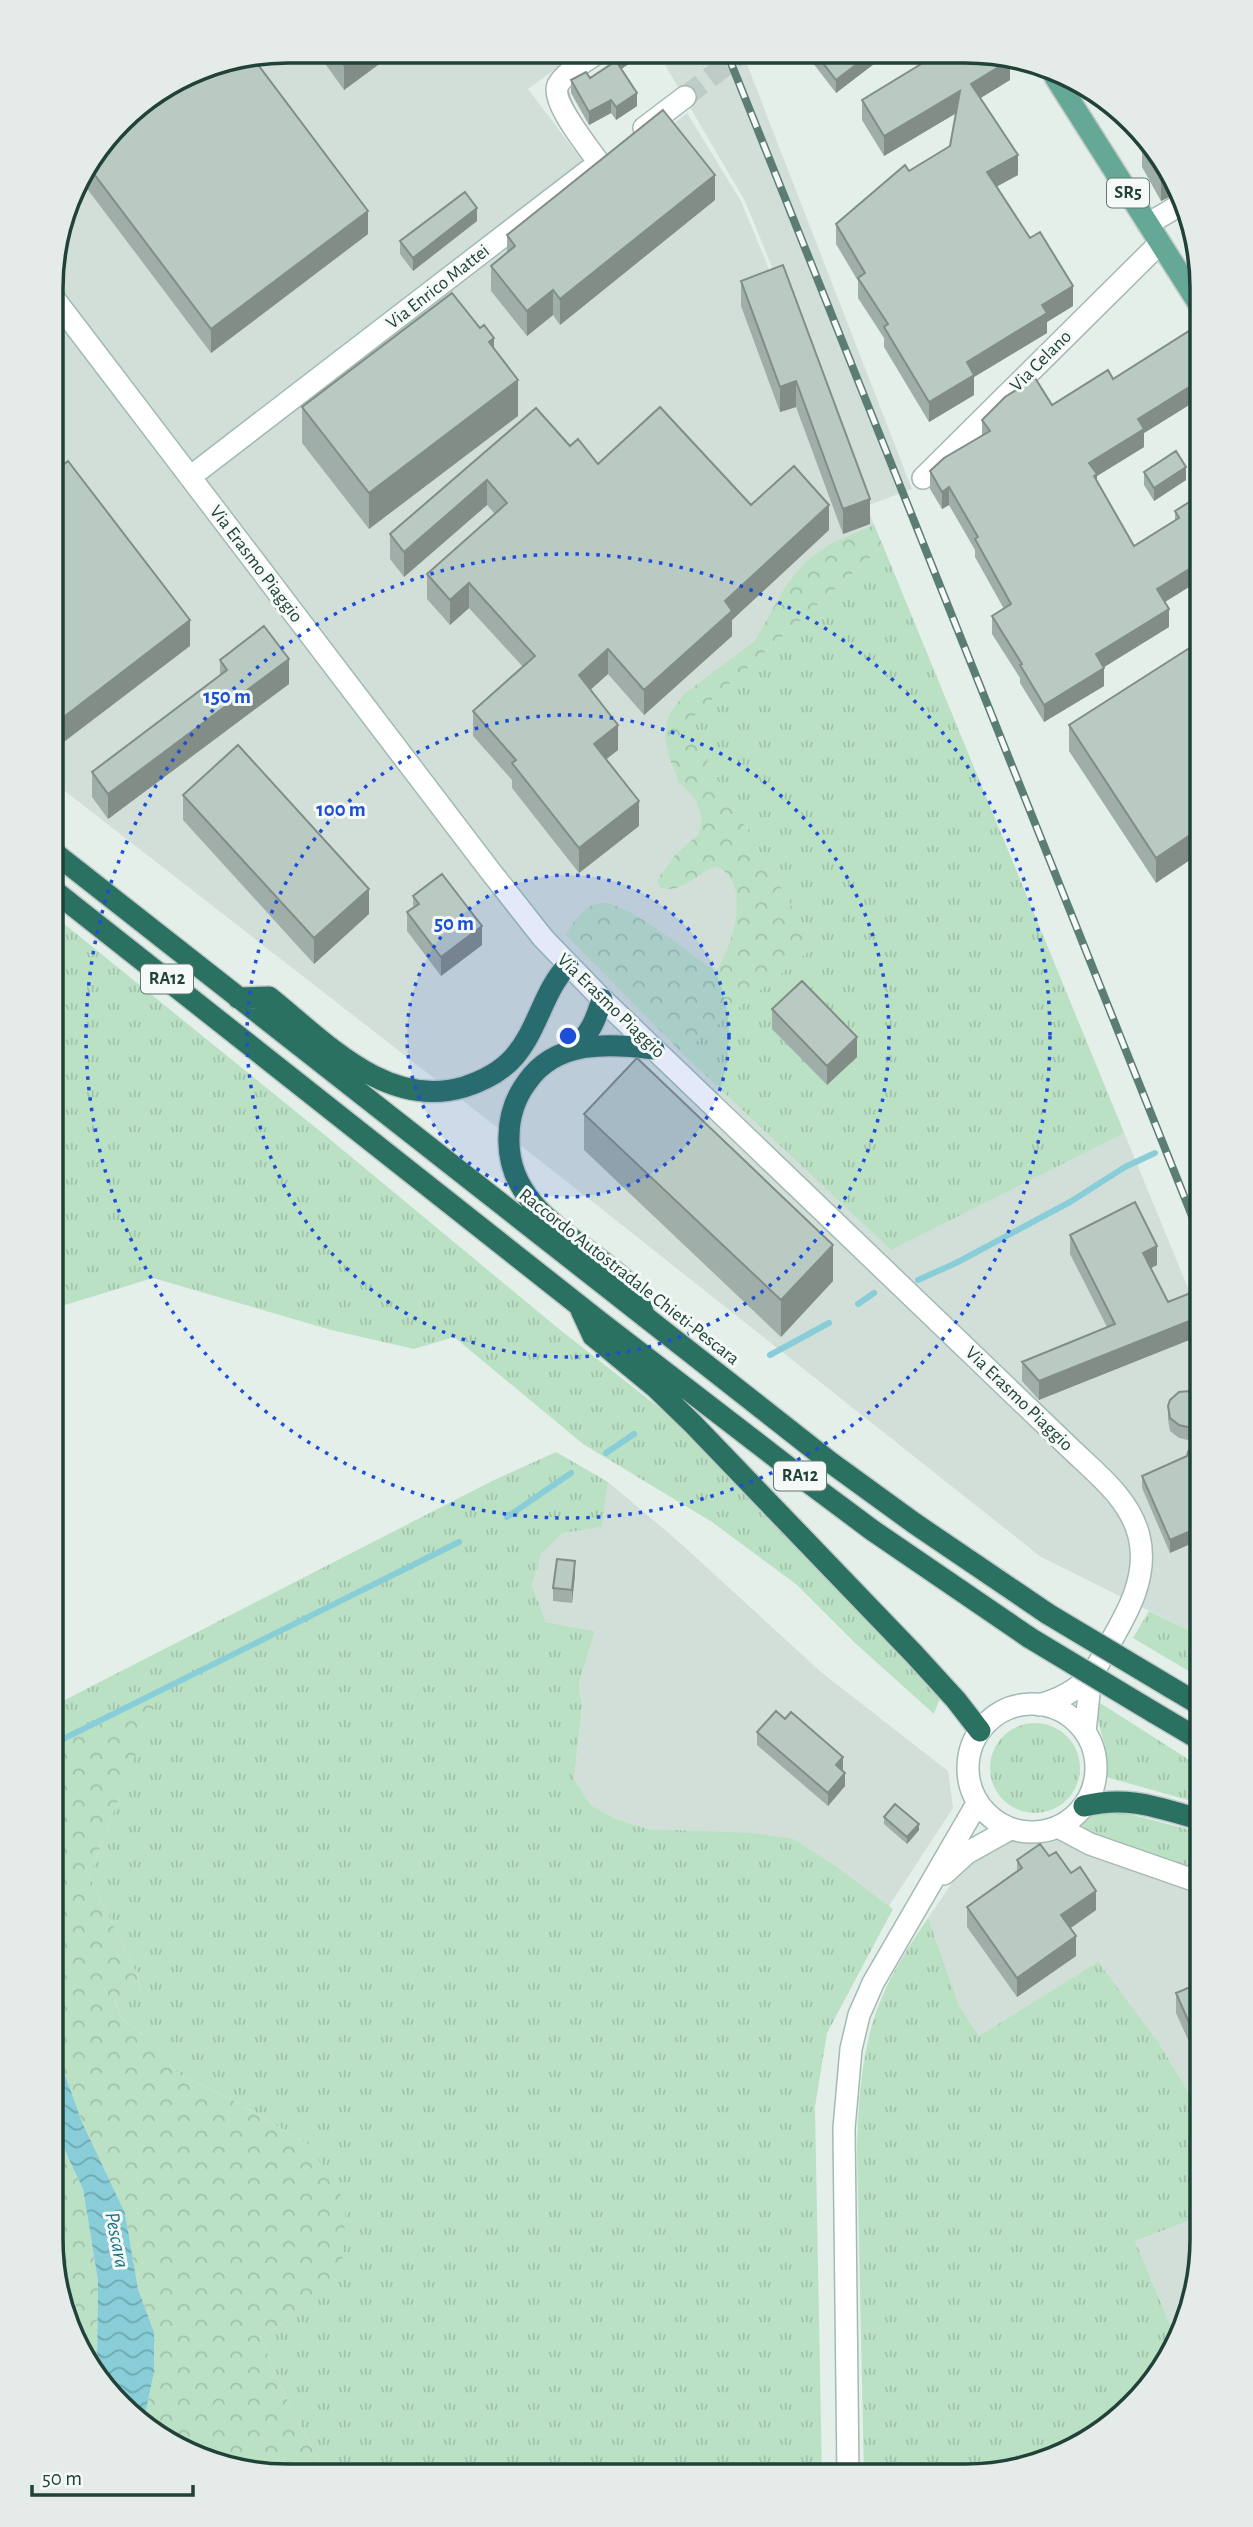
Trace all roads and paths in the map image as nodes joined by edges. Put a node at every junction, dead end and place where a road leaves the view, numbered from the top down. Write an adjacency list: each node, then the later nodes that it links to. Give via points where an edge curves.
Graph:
1 (583, 63): 4 (street, via 564,77 556,94)
2 (1060, 84): 6 (main road, SR5)
3 (685, 97): 4 (street, Via Enrico Mattei)
4 (599, 163): 10 (street, Via Enrico Mattei)
5 (1175, 208): 6 (street)
6 (1148, 224): 7 (main road, SR5)
7 (1160, 243): 8 (main road, SR5); 11 (street, Via Celano)
8 (1190, 290)
9 (63, 310): 10 (street, Via Erasmo Piaggio)
10 (190, 477): 14 (street, Via Erasmo Piaggio, via 491,873)
11 (923, 478)
12 (63, 860): 15 (highway, Raccordo Autostradale Chieti-Pescara / RA12)
13 (63, 898): 19 (highway, RA12)
14 (568, 965): 15 (highway, via 513,1059 474,1084 443,1091 415,1090 380,1080 350,1062 269,997); 16 (street, Via Erasmo Piaggio)
15 (238, 998): 20 (highway, Raccordo Autostradale Chieti-Pescara / RA12)
16 (602, 999): 17 (highway, via 590,1031); 18 (street, Via Erasmo Piaggio)
17 (573, 1049): 18 (highway); 20 (highway, via 536,1070 520,1093 509,1126 510,1162 521,1187 541,1213 632,1286)
18 (654, 1049): 21 (street, Via Erasmo Piaggio, via 1120,1499 1139,1535 1141,1568 1130,1608)
19 (579, 1305): 24 (highway, via 593,1336 693,1424 914,1654); 26 (highway, RA12, bridge, via 872,1530 1030,1638)
20 (646, 1319): 22 (highway, Raccordo Autostradale Chieti-Pescara / RA12, bridge, via 914,1523 1048,1614)
21 (1091, 1675): 23 (street, Via Erasmo Piaggio, via 1065,1695); 25 (street, Via Erasmo Piaggio)
22 (1190, 1698)
23 (1039, 1704): 24 (street, via 1013,1707); 25 (street, via 1065,1713)
24 (980, 1731): 27 (street, via 969,1762)
25 (1085, 1732): 28 (street, via 1096,1769)
26 (1190, 1734)
27 (978, 1802): 31 (street); 33 (street)
28 (1084, 1806): 29 (highway, via 1108,1800 1135,1802); 30 (street)
29 (1190, 1817)
30 (1058, 1827): 31 (street, via 1034,1833); 32 (street, via 1090,1844)
31 (1010, 1829): 33 (street, via 967,1853)
32 (1190, 1879)
33 (929, 1887): 34 (street, via 873,1983 851,2049 844,2128)
34 (848, 2464)

